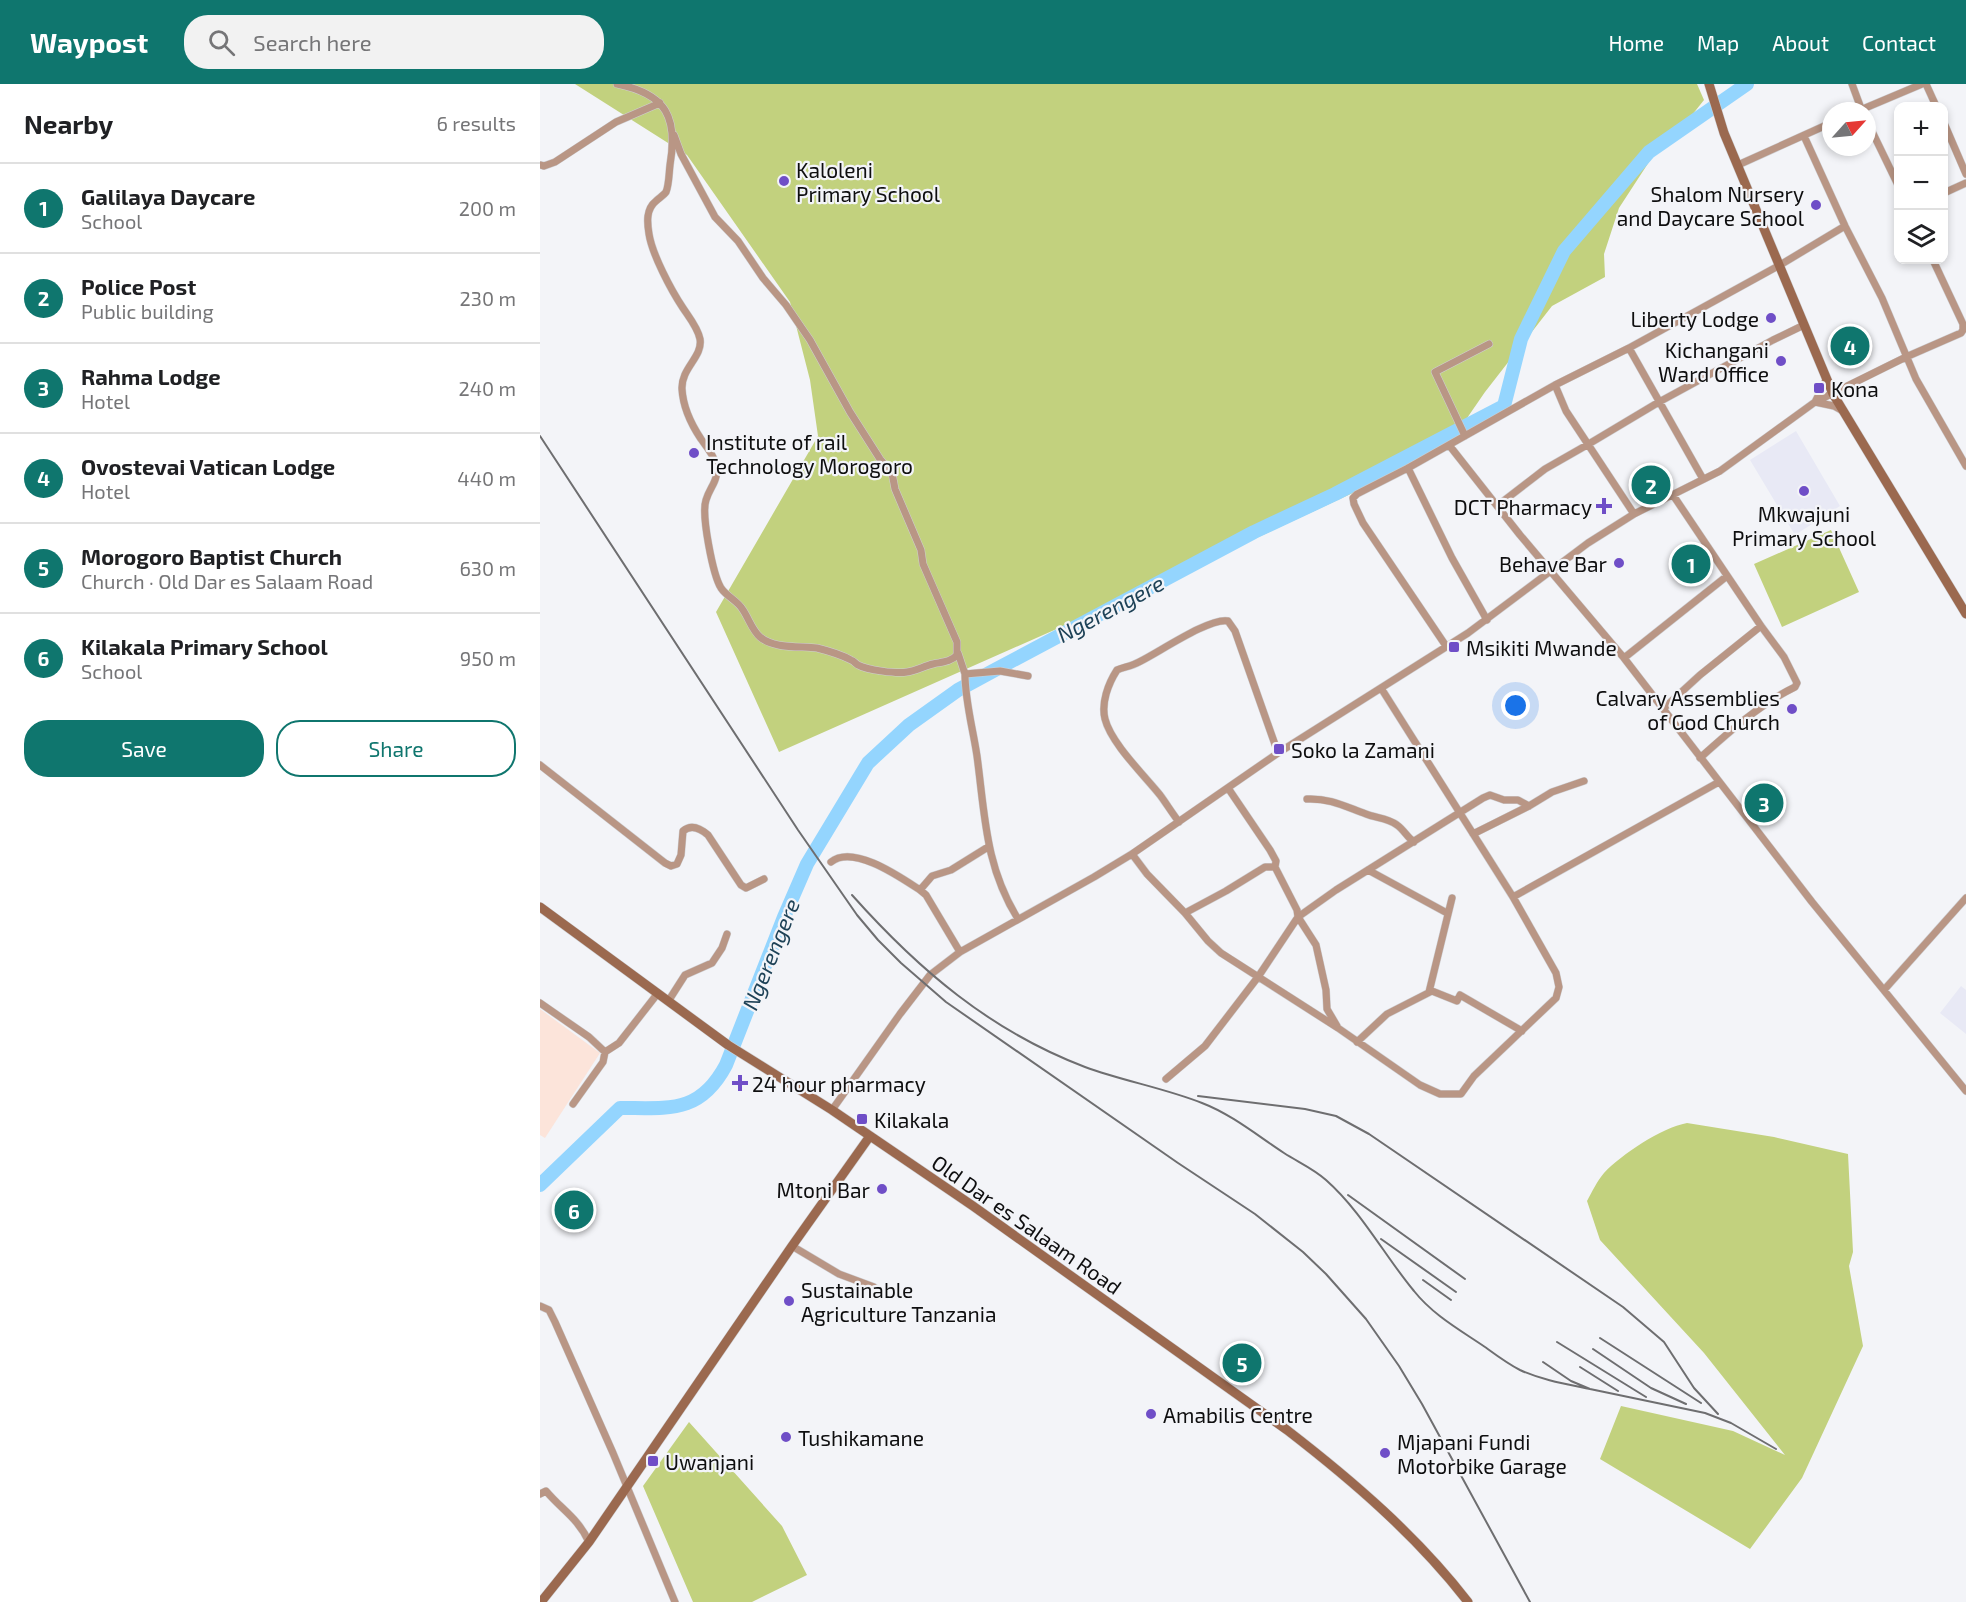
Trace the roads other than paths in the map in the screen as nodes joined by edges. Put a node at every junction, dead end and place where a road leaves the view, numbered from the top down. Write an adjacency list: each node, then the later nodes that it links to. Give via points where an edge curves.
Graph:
1 (617, 84): 7 (street, via 633,87)
2 (1709, 84): 15 (main road)
3 (1852, 84): 5 (street)
4 (1924, 84): 6 (street); 8 (street)
5 (1858, 102)
6 (1934, 102)
7 (660, 103): 11 (street, via 670,116); 14 (street, via 616,122 555,162)
8 (1876, 104)
9 (1822, 127): 12 (street)
10 (1948, 132): 17 (street)
11 (674, 135): 48 (street, via 715,217 786,305 892,473 921,550 920,559); 48 (street, via 666,191 649,210 647,224 651,245 700,340 682,387 689,418 717,470 705,500 705,513 715,576 722,590 742,609 754,630 773,644 834,652 860,666 894,673 950,660)
12 (1804, 136): 15 (street); 20 (street)
13 (1876, 139): 16 (street)
14 (540, 165)
15 (1738, 165): 22 (main road)
16 (1894, 174)
17 (1966, 174)
18 (1966, 183): 19 (street)
19 (1948, 191)
20 (1845, 226): 22 (street); 26 (street, via 1882,298)
21 (1936, 264): 26 (street, via 1963,330)
22 (1780, 265): 23 (main road); 25 (street)
23 (1804, 326): 27 (main road); 30 (street)
24 (1489, 344): 33 (street, via 1435,372)
25 (1629, 348): 28 (street); 30 (street)
26 (1906, 357): 29 (street); 36 (street)
27 (1826, 380): 29 (main road); 31 (street)
28 (1555, 386): 33 (street); 35 (street)
29 (1833, 394): 31 (street); 32 (main road)
30 (1659, 402): 35 (street); 38 (street)
31 (1815, 402): 32 (street); 38 (street, via 1748,452)
32 (1842, 411): 44 (main road)
33 (1465, 436): 34 (street)
34 (1449, 445): 37 (street); 40 (street)
35 (1587, 445): 40 (street, via 1545,469); 41 (street)
36 (1966, 466)
37 (1408, 468): 45 (street); 47 (street, via 1356,494 1354,504)
38 (1703, 479): 39 (street)
39 (1672, 495): 41 (street); 43 (street)
40 (1497, 506): 42 (street)
41 (1634, 513): 42 (street)
42 (1551, 571): 45 (street); 49 (street)
43 (1727, 576): 46 (street); 49 (street)
44 (1966, 614)
45 (1486, 620): 47 (street)
46 (1761, 626): 53 (street); 55 (street, via 1784,657 1797,684 1735,727)
47 (1446, 646): 52 (street)
48 (958, 652): 50 (street)
49 (1624, 658): 53 (street)
50 (965, 674): 51 (street, via 1000,671); 66 (street)
51 (1028, 676)
52 (1381, 688): 54 (street); 62 (street)
53 (1664, 708): 55 (street)
54 (1278, 753): 59 (street); 63 (street, via 1235,631 1228,621 1220,620 1117,670 1105,699 1106,723 1125,754)
55 (1700, 758): 58 (street)
56 (540, 765): 71 (street, via 665,863 677,864 682,831 692,827 708,835 741,885 746,888)
57 (1584, 781): 61 (street, via 1552,792)
58 (1719, 782): 73 (street); 84 (street)
59 (1228, 788): 63 (street); 69 (street, via 1269,848)
60 (1307, 799): 65 (street, via 1324,798 1388,820)
61 (1529, 806): 62 (street, via 1490,795); 64 (street)
62 (1461, 811): 64 (street); 65 (street)
63 (1179, 822): 67 (street)
64 (1473, 834): 73 (street)
65 (1414, 842): 70 (street)
66 (988, 847): 72 (street, via 951,870 932,876); 80 (street, via 998,879)
67 (1132, 854): 77 (street); 80 (street)
68 (831, 862): 72 (street, via 838,857 858,857)
69 (1275, 867): 77 (street, via 1265,867); 79 (street)
70 (1368, 870): 78 (street); 79 (street)
71 (764, 879)
72 (920, 890): 82 (street)
73 (1514, 897): 90 (street, via 1556,973 1559,987 1556,998)
74 (1452, 898): 78 (street)
75 (1966, 898): 84 (street)
76 (540, 907): 86 (main road, Old Dar es Salaam Road)
77 (1185, 912): 83 (street, via 1221,953)
78 (1447, 913): 85 (street)
79 (1298, 917): 83 (street); 89 (street, via 1316,945 1327,1009)
80 (1018, 919): 82 (street)
81 (727, 934): 87 (street, via 715,959 685,975)
82 (960, 952): 96 (street, via 930,975)
83 (1258, 977): 89 (street); 93 (street, via 1204,1046)
84 (1884, 990): 94 (street)
85 (1429, 992): 90 (street, via 1442,993 1457,1001 1460,995); 91 (street, via 1387,1014)
86 (658, 993): 87 (main road, Old Dar es Salaam Road); 92 (street, via 619,1043)
87 (669, 1000): 96 (main road, Old Dar es Salaam Road, via 728,1045)
88 (540, 1003): 92 (street)
89 (1338, 1028): 91 (street)
90 (1522, 1031): 91 (street, via 1457,1095 1427,1089)
91 (1357, 1042)
92 (605, 1052): 95 (street, via 603,1062)
93 (1166, 1079)
94 (1966, 1090)
95 (573, 1104)
96 (832, 1110): 97 (main road, Old Dar es Salaam Road)
97 (870, 1136): 98 (main road); 106 (main road, Old Dar es Salaam Road, via 1297,1437 1406,1533)
98 (792, 1246): 99 (street, via 839,1274); 101 (main road)
99 (874, 1287)
100 (540, 1306): 101 (street, via 549,1310 555,1322)
101 (626, 1485): 103 (main road); 105 (street)
102 (540, 1494): 103 (street, via 546,1491 564,1508 581,1526)
103 (589, 1542): 104 (main road)
104 (542, 1595)
105 (675, 1602)
106 (1468, 1602)

